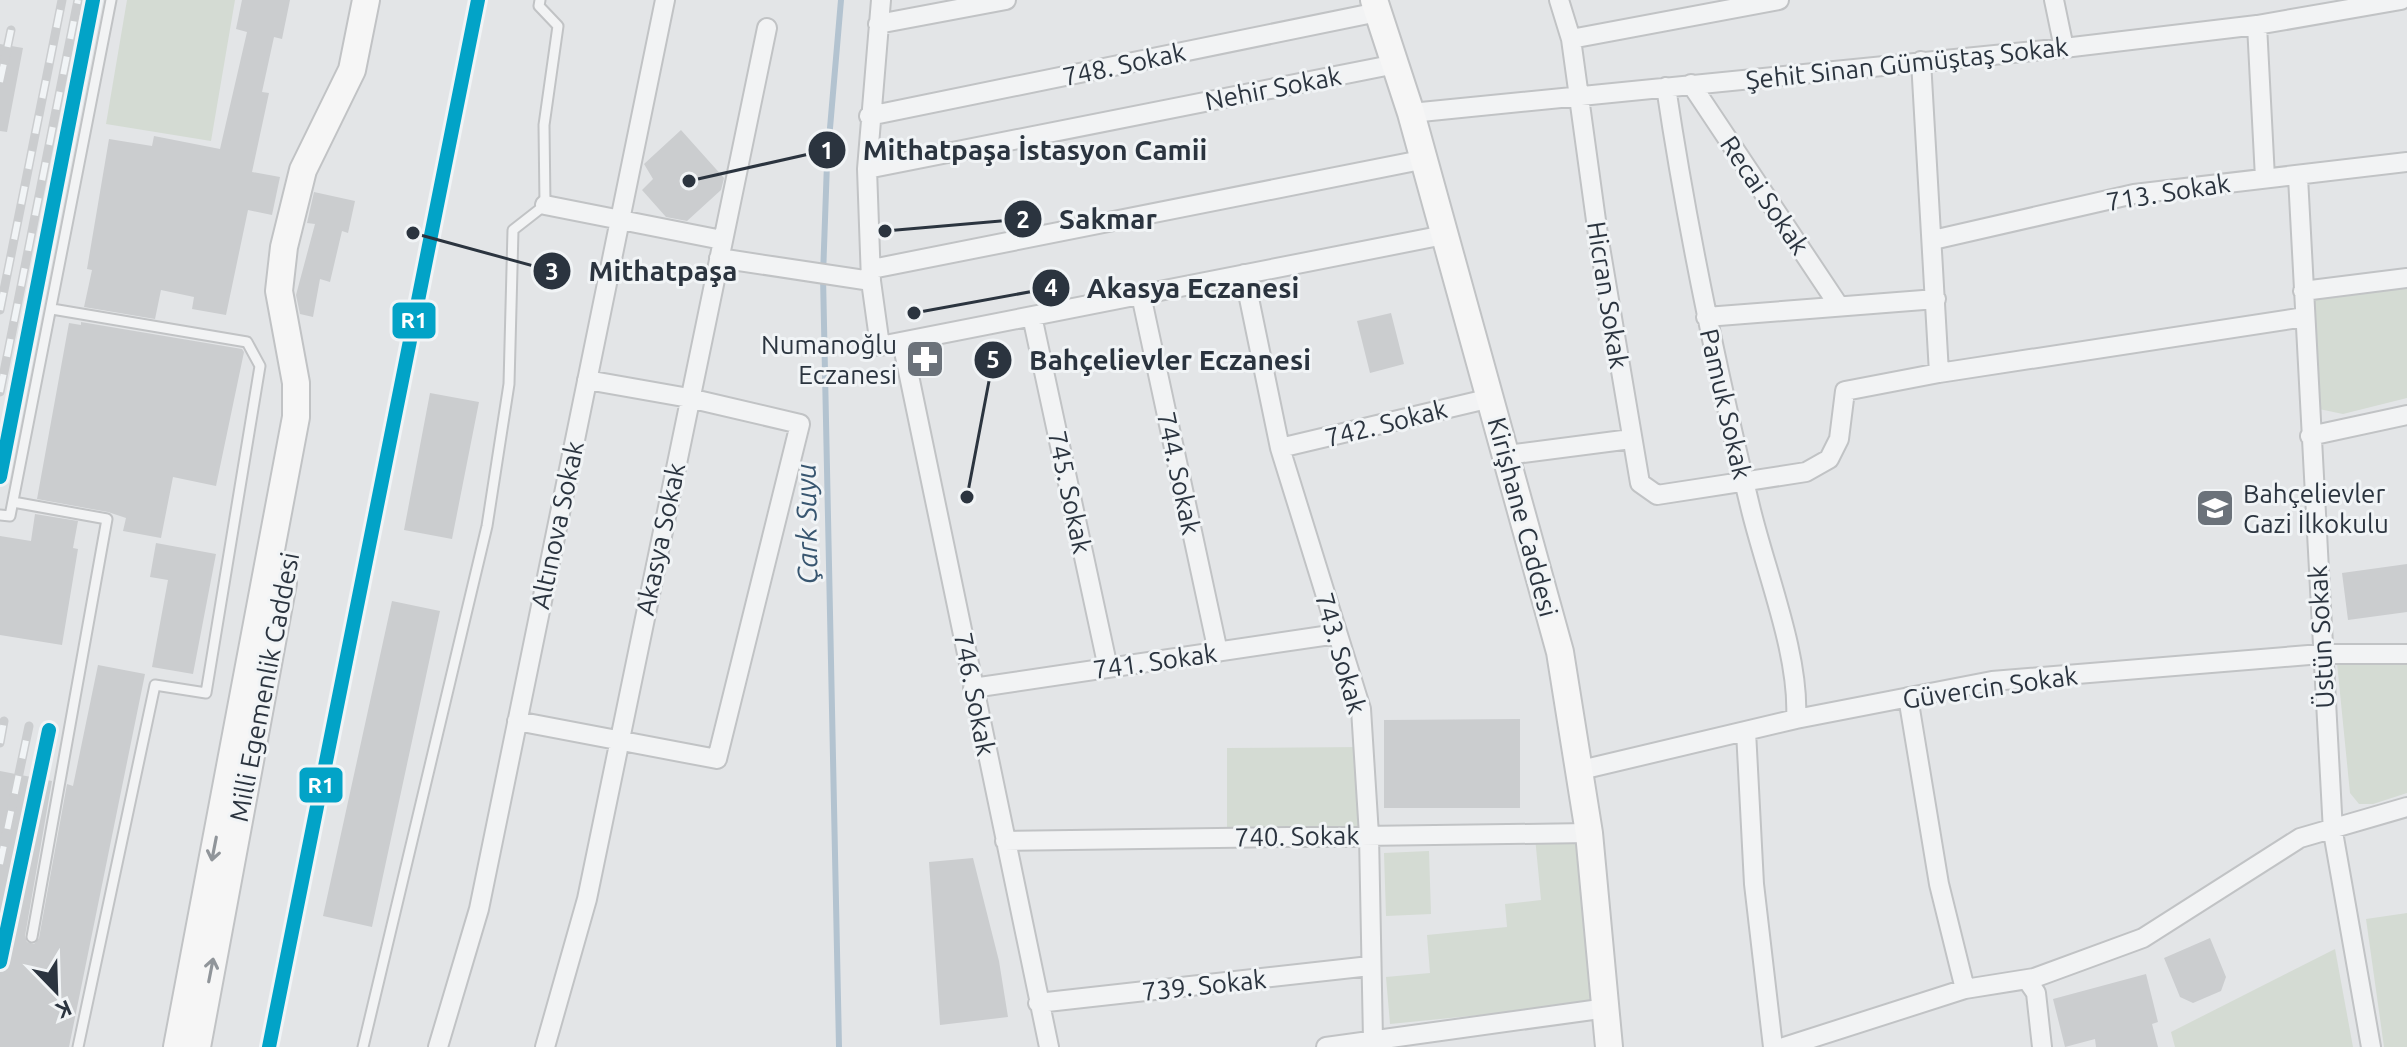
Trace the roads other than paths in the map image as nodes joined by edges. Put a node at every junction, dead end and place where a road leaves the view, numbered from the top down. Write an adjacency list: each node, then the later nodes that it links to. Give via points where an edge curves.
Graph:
1 (111, 0): 42 (lane)
2 (366, 0): 46 (main road, Milli Egemenlik Caddesi, via 352,70 303,170 284,247 279,291)
3 (540, 0): 30 (lane, via 539,6 558,26 544,125)
4 (665, 0): 31 (street, Altınova Sokak)
5 (881, 0): 13 (street)
6 (1006, 0): 13 (street)
7 (1559, 0): 16 (street, Hicran Sokak)
8 (1779, 0): 16 (street)
9 (2054, 0): 17 (street)
10 (2401, 0): 12 (street, Şehit Sinan Gümüştaş Sokak)
11 (1376, 6): 19 (main road, Kirişhane Caddesi); 24 (street, 748. Sokak)
12 (2320, 8): 14 (street, Şehit Sinan Gümüştaş Sokak)
13 (878, 24): 24 (street)
14 (2257, 25): 17 (street, Şehit Sinan Gümüştaş Sokak); 29 (street)
15 (767, 28): 34 (street, Akasya Sokak)
16 (1571, 39): 22 (street, Hicran Sokak)
17 (2064, 48): 18 (street, Şehit Sinan Gümüştaş Sokak)
18 (1921, 61): 20 (street, Şehit Sinan Gümüştaş Sokak); 33 (street)
19 (1396, 64): 23 (main road, Kirişhane Caddesi); 27 (street, Nehir Sokak)
20 (1691, 84): 21 (street, Şehit Sinan Gümüştaş Sokak); 41 (street, Recai Sokak)
21 (1666, 87): 22 (street, Şehit Sinan Gümüştaş Sokak); 44 (street, Pamuk Sokak)
22 (1576, 96): 23 (street, Şehit Sinan Gümüştaş Sokak); 54 (street, Hicran Sokak)
23 (1411, 113): 25 (main road, Kirişhane Caddesi)
24 (869, 116): 27 (street)
25 (1421, 160): 32 (main road, Kirişhane Caddesi); 36 (street)
26 (2407, 162): 28 (street, 713. Sokak)
27 (867, 169): 36 (street)
28 (2298, 177): 29 (street, 713. Sokak); 38 (street, Üstün Sokak)
29 (2265, 178): 33 (street, 713. Sokak, via 2134,194)
30 (545, 205): 31 (street); 88 (lane, via 513,230 509,384 487,526)
31 (620, 217): 34 (street); 49 (street, Altınova Sokak)
32 (1444, 235): 35 (street); 51 (main road, Kirişhane Caddesi)
33 (1933, 240): 40 (street)
34 (720, 249): 36 (street, via 807,272); 50 (street, Akasya Sokak)
35 (1244, 274): 39 (street); 55 (street, 743. Sokak)
36 (867, 277): 47 (street, via 880,346)
37 (2407, 278): 38 (street)
38 (2303, 291): 45 (street, Üstün Sokak)
39 (1141, 295): 43 (street); 61 (street, 744. Sokak)
40 (1936, 299): 41 (street); 48 (street)
41 (1839, 306): 44 (street)
42 (52, 309): 58 (lane); 85 (lane, via 247,342 260,366 206,693 155,685)
43 (1032, 316): 47 (street); 64 (street, 745. Sokak)
44 (1706, 317): 57 (street, Pamuk Sokak)
45 (2305, 317): 48 (street); 53 (street, Üstün Sokak)
46 (287, 331): 86 (main road, Milli Egemenlik Caddesi, one-way to 86, via 296,417); 87 (main road, Milli Egemenlik Caddesi, one-way to 46, via 313,420 311,385)
47 (902, 342): 65 (street, 746. Sokak)
48 (1939, 373): 57 (street, Hicran Sokak, via 1845,391 1839,439 1829,459 1806,472)
49 (587, 380): 50 (street); 68 (street, Altınova Sokak)
50 (689, 398): 70 (street, Akasya Sokak); 70 (street, via 800,424 717,759)
51 (1491, 398): 55 (street, 742. Sokak); 56 (main road, Kirişhane Caddesi)
52 (2407, 415): 53 (street)
53 (2310, 436): 62 (street, Üstün Sokak)
54 (1631, 439): 56 (street); 57 (street, Hicran Sokak, via 1640,483 1657,495)
55 (1280, 448): 60 (street, 743. Sokak)
56 (1507, 455): 71 (main road, Kirişhane Caddesi, via 1560,652)
57 (1744, 483): 67 (street, Pamuk Sokak, via 1798,688)
58 (13, 502): 59 (lane, via 10,516); 77 (lane, via 107,519)
59 (0, 515)
60 (1337, 634): 61 (street, 741. Sokak); 75 (street, 743. Sokak, via 1361,709)
61 (1218, 652): 64 (street, 741. Sokak)
62 (2321, 654): 63 (street, Güvercin Sokak); 66 (street, Güvercin Sokak, via 1992,681); 73 (street, Üstün Sokak)
63 (2407, 654)
64 (1108, 668): 65 (street, 741. Sokak)
65 (973, 688): 76 (street, 746. Sokak)
66 (1908, 697): 67 (street, Güvercin Sokak); 80 (street, via 1939,884)
67 (1796, 719): 69 (street, Güvercin Sokak)
68 (517, 721): 70 (street); 89 (street, Altınova Sokak, via 479,909)
69 (1746, 731): 71 (street, Güvercin Sokak); 94 (street, via 1754,884)
70 (619, 743): 90 (street, Akasya Sokak, via 587,899)
71 (1581, 770): 74 (main road, Kirişhane Caddesi)
72 (2407, 807): 73 (street)
73 (2333, 832): 79 (street, via 2300,838 2143,938); 97 (street, Üstün Sokak)
74 (1589, 833): 75 (street, 740. Sokak); 82 (main road, Kirişhane Caddesi)
75 (1369, 835): 76 (street, 740. Sokak); 78 (street, 743. Sokak)
76 (1005, 841): 81 (street, 746. Sokak)
77 (32, 937)
78 (1370, 966): 81 (street, 739. Sokak); 84 (street, 743. Sokak)
79 (2027, 980): 80 (street); 96 (street, via 2036,993)
80 (1965, 989): 95 (street)
81 (1038, 1003): 91 (street, 746. Sokak)
82 (1607, 1008): 83 (street); 93 (main road, Kirişhane Caddesi)
83 (1452, 1038): 84 (street)
84 (1373, 1040): 92 (street)
85 (78, 1047)
86 (177, 1047)
87 (197, 1047)
88 (363, 1047)
89 (438, 1047)
90 (545, 1047)
91 (1049, 1047)
92 (1326, 1047)
93 (1609, 1047)
94 (1773, 1047)
95 (1784, 1047)
96 (2042, 1047)
97 (2371, 1047)

